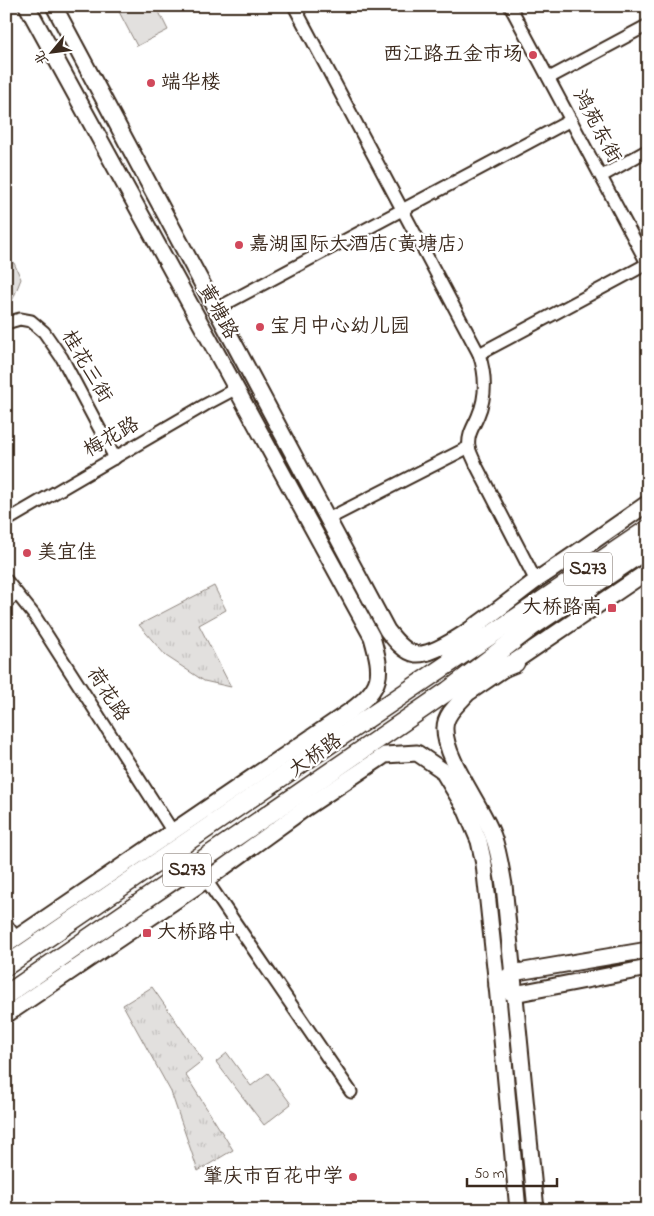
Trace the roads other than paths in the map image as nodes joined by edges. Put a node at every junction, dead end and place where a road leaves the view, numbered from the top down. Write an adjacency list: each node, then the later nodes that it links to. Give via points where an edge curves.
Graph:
1 (27, 6): 15 (street, 黄塘路)
2 (54, 6): 12 (street, 黄塘路)
3 (294, 6): 10 (street)
4 (510, 6): 6 (street, 鸿苑东街)
5 (648, 25): 6 (street)
6 (549, 78): 7 (street, 鸿苑东街)
7 (571, 120): 9 (street, 鸿苑东街); 10 (street)
8 (648, 150): 9 (street)
9 (602, 176): 11 (street, 鸿苑东街)
10 (403, 210): 12 (street); 14 (street)
11 (647, 264): 14 (street)
12 (216, 309): 19 (street, 黄塘路)
13 (6, 323): 17 (street, 桂花三街, via 20,319 31,321 44,332 62,358)
14 (479, 354): 16 (street, via 484,369 483,400)
15 (237, 388): 17 (street, 梅花路); 33 (street, 黄塘路, via 372,637 380,672 366,699)
16 (469, 447): 19 (street); 25 (street)
17 (115, 458): 20 (street, 梅花路)
18 (648, 503): 25 (street, 黄塘路)
19 (328, 519): 29 (street, 黄塘路, via 387,630 406,650 416,654 432,652)
20 (6, 521)
21 (648, 529): 28 (main road, 大桥路 / S273)
22 (648, 548): 28 (main road, 大桥路 / S273)
23 (648, 571): 30 (street)
24 (6, 580): 26 (street, 荷花路)
25 (536, 581): 29 (street, 黄塘路)
26 (17, 594): 27 (street); 37 (street, 荷花路, via 34,615)
27 (6, 602)
28 (530, 618): 31 (main road, 大桥路 / S273); 32 (main road, 大桥路 / S273)
29 (476, 626): 31 (main road)
30 (515, 663): 32 (main road); 46 (street, via 468,693 452,711 445,726 448,749 493,835 504,885)
31 (435, 674): 34 (main road, 大桥路 / S273)
32 (448, 691): 35 (main road, 大桥路 / S273)
33 (350, 711): 34 (street); 37 (street, 黄塘路)
34 (334, 741): 38 (main road, 大桥路 / S273)
35 (369, 745): 36 (street); 49 (main road, 大桥路 / S273)
36 (307, 807): 39 (street); 47 (street, via 385,755 417,753 442,770 465,808 479,841)
37 (173, 832): 40 (street, 黄塘路)
38 (154, 864): 40 (street); 44 (main road, 大桥路 / S273)
39 (206, 880): 50 (street); 51 (street)
40 (88, 890): 42 (street)
41 (6, 924): 42 (street)
42 (11, 942)
43 (648, 950): 46 (street)
44 (6, 966)
45 (648, 968): 48 (street)
46 (512, 974): 47 (street); 48 (street)
47 (497, 986): 48 (street); 52 (street)
48 (514, 994): 53 (street)
49 (6, 995)
50 (6, 1015)
51 (351, 1092)
52 (518, 1210)
53 (536, 1210)

